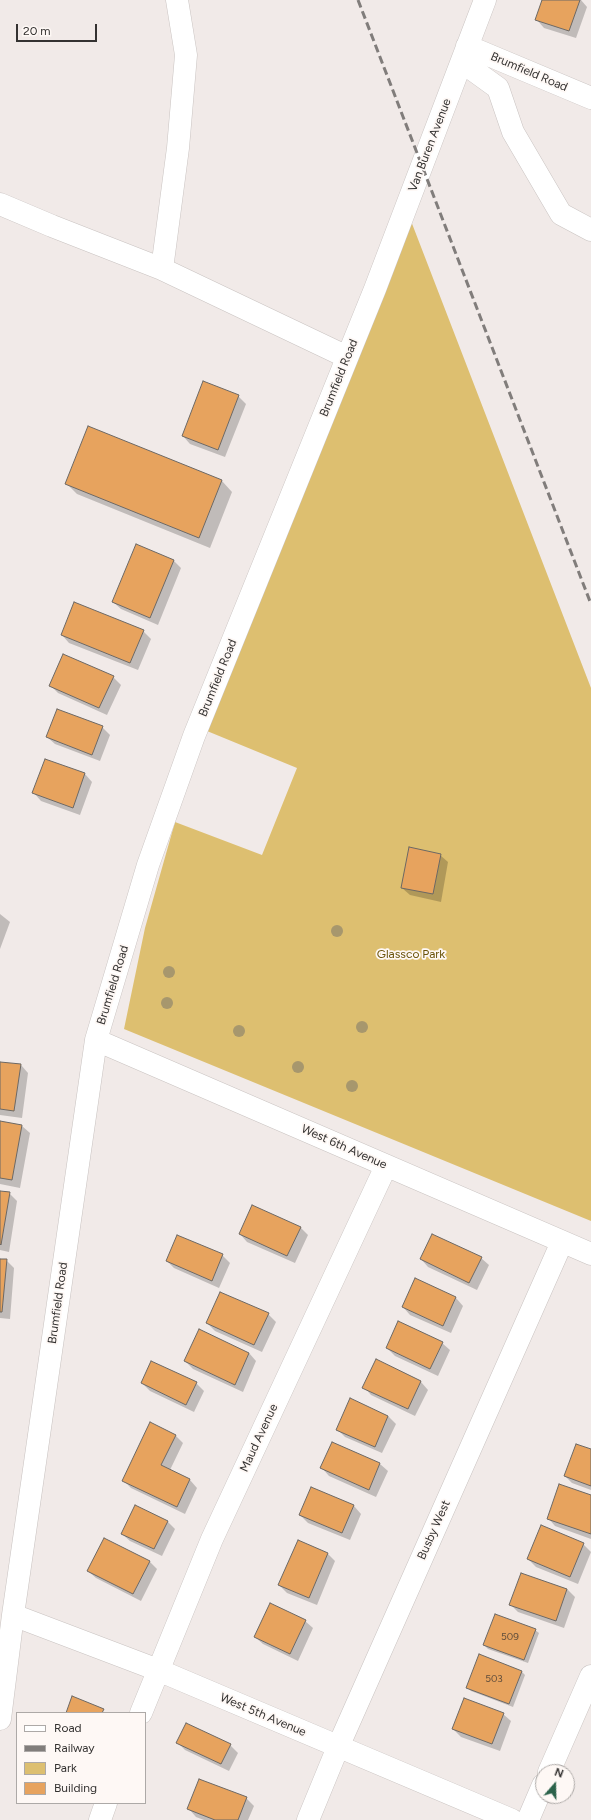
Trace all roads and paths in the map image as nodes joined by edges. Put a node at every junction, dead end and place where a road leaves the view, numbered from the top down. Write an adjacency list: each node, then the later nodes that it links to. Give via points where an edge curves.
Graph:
1 (176, 0): 7 (street, via 186,55 178,148)
2 (485, 0): 3 (street, Van Buren Avenue)
3 (465, 54): 4 (street, Brumfield Road); 6 (street, via 498,88 513,132 561,214); 8 (street, Van Buren Avenue)
4 (591, 98)
5 (0, 204): 7 (street)
6 (591, 230)
7 (162, 269): 9 (street)
8 (375, 289): 9 (street, Brumfield Road)
9 (347, 357): 10 (street, Brumfield Road, via 193,740 148,865)
10 (96, 1040): 11 (street, West 6th Avenue); 14 (street, Brumfield Road)
11 (386, 1166): 12 (street, West 6th Avenue); 15 (street, Maud Avenue, via 212,1539)
12 (562, 1242): 13 (street, West 6th Avenue); 19 (street, Busby West)
13 (591, 1254)
14 (13, 1615): 15 (street, West 5th Avenue); 18 (street, Brumfield Road)
15 (158, 1670): 17 (street, Maud Avenue); 19 (street, West 5th Avenue)
16 (591, 1676): 20 (street)
17 (141, 1712)
18 (0, 1719)
19 (338, 1747): 24 (street, Busby West); 25 (street, West 5th Avenue)
20 (552, 1764)
21 (106, 1804): 23 (street)
22 (535, 1804): 26 (street)
23 (100, 1820)
24 (308, 1820)
25 (512, 1820)
26 (528, 1820)

